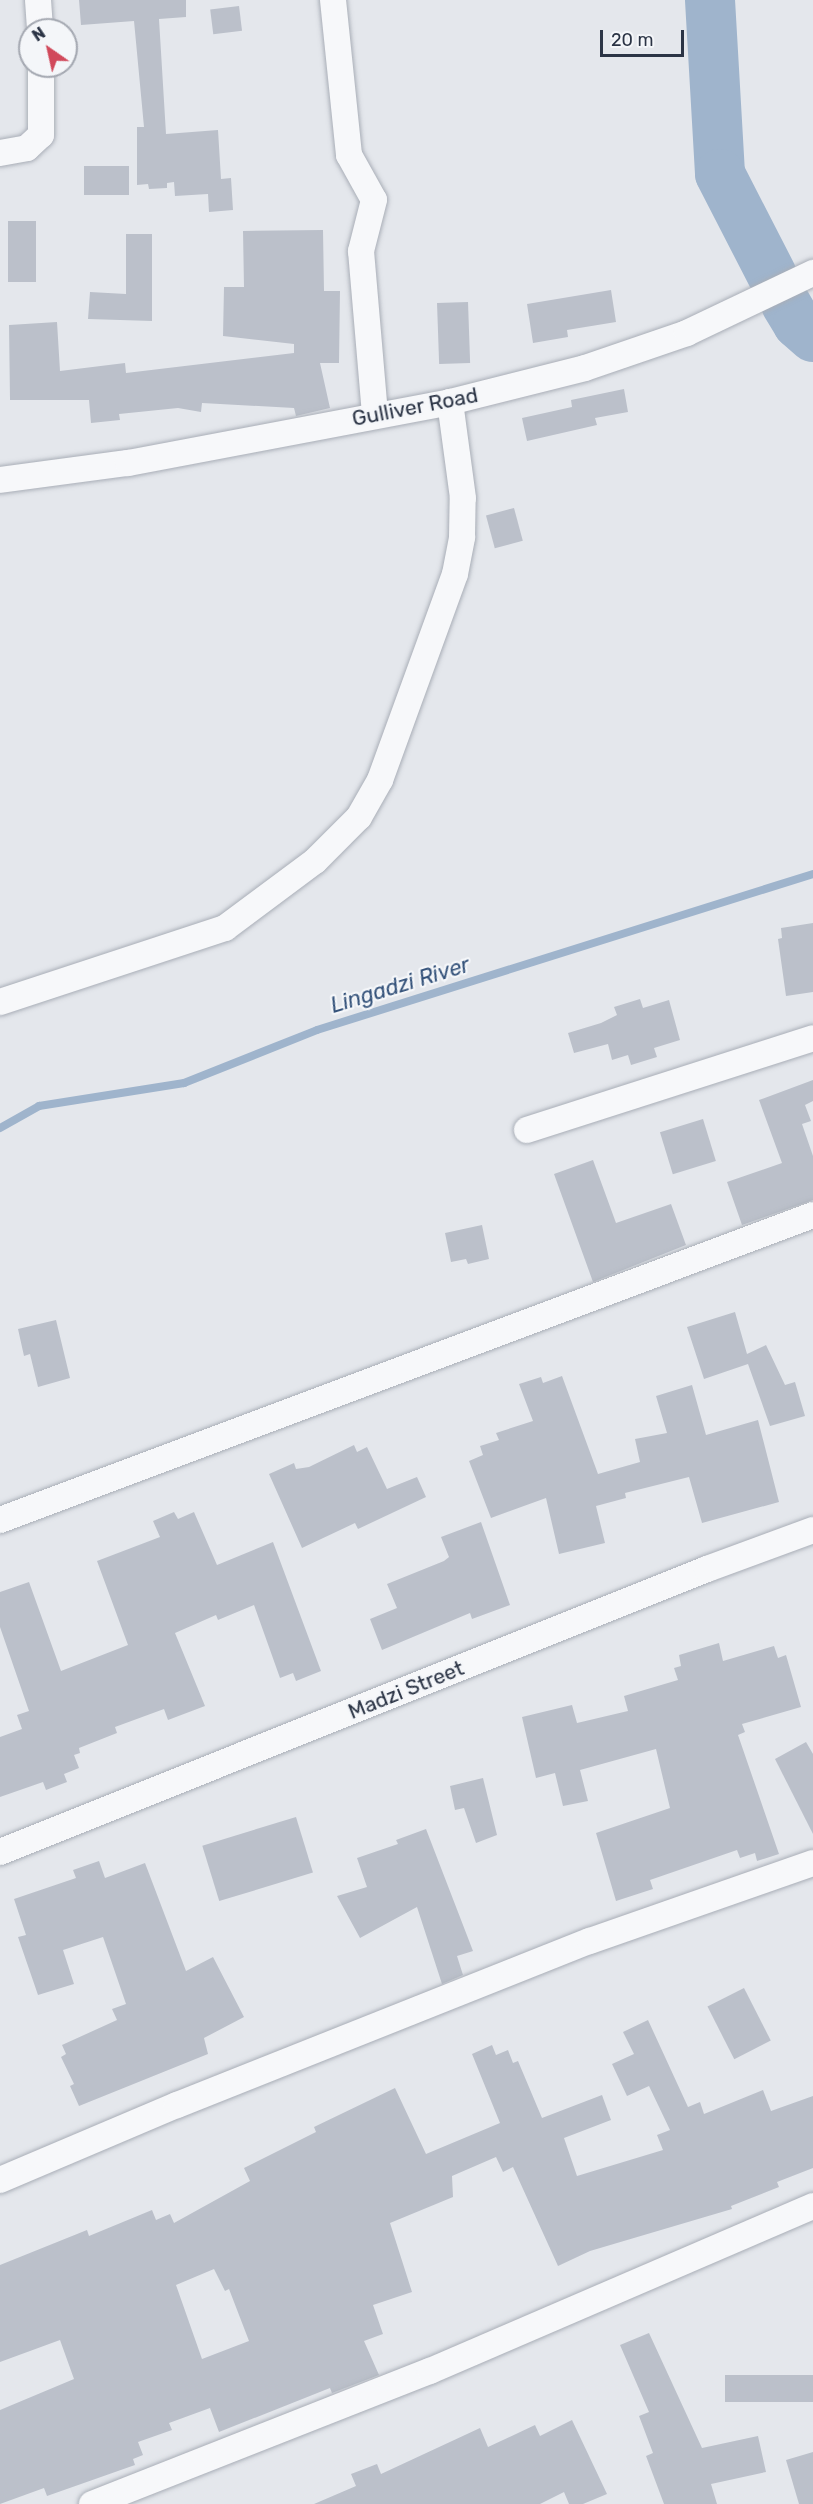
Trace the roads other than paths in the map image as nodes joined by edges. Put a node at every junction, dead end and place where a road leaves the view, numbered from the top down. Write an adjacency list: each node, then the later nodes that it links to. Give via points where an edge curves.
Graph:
1 (38, 0): 3 (street)
2 (333, 0): 8 (street, via 349,154 374,200 361,251)
3 (39, 18)
4 (41, 78): 5 (street, via 41,135 27,148)
5 (0, 153)
6 (813, 273): 7 (street, Gulliver Road, via 648,348)
7 (450, 402): 8 (street, Gulliver Road); 10 (street, via 463,498 462,537 455,574 380,780 359,817 315,861 225,928)
8 (375, 415): 9 (street, Gulliver Road, via 128,463)
9 (0, 480)
10 (0, 1002)
11 (813, 1038): 12 (street)
12 (527, 1130)
13 (813, 1215): 14 (street)
14 (0, 1520)
15 (813, 1530): 16 (street, Madzi Street, via 706,1569)
16 (0, 1852)
17 (813, 1863): 18 (street, via 579,1945)
18 (0, 2180)
19 (813, 2206): 20 (street, via 430,2372)
20 (93, 2504)

